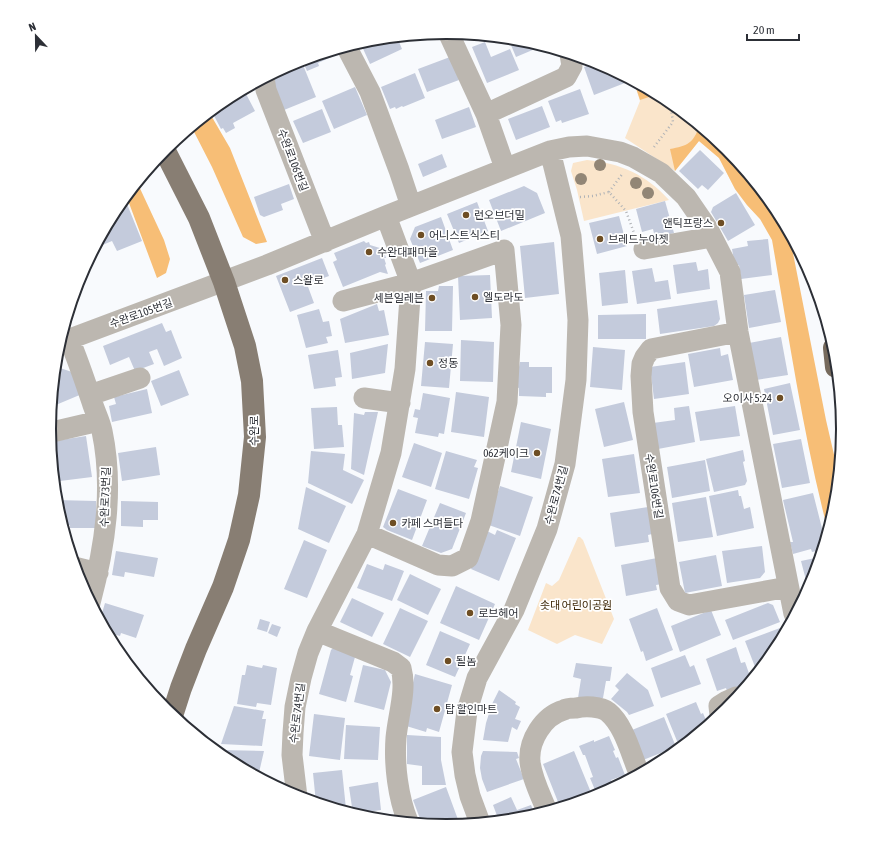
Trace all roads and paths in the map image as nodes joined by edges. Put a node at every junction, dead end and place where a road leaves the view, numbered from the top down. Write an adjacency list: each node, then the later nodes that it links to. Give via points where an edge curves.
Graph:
1 (451, 39): 6 (street)
2 (349, 51): 12 (street, via 370,92)
3 (571, 60): 6 (street, via 572,66 566,77)
4 (265, 83): 15 (street, 수완로106번길)
5 (671, 112): 9 (path, via 673,122)
6 (486, 114): 10 (street)
7 (550, 151): 9 (street, via 587,146 620,152); 10 (street); 11 (street, 수완로74번길)
8 (167, 156): 17 (main road, 수완로, via 199,218)
9 (643, 163): 14 (street, via 661,173 686,197)
10 (505, 168): 12 (street)
11 (561, 198): 16 (path, via 610,192 626,211 638,246); 41 (street, 수완로74번길, via 571,236 578,320 576,380 565,464 547,529 514,610 477,678 467,710 462,752 470,796)
12 (411, 206): 13 (street)
13 (386, 216): 15 (street); 18 (street, 수완로74번길)
14 (712, 237): 16 (street); 20 (street, via 730,272)
15 (325, 242): 17 (street)
16 (644, 249)
17 (224, 282): 21 (street, 수완로105번길); 36 (main road, 수완로, via 245,346 252,381 255,437 252,474 237,546)
18 (411, 283): 19 (street); 26 (street, 수완로74번길); 29 (street, via 504,250 511,325 507,402 481,521 468,558 452,566 438,565)
19 (343, 301)
20 (738, 332): 32 (street); 32 (street, 수완로106번길, via 651,349 642,364 643,412 670,588 678,601 689,605)
21 (66, 340)
22 (65, 344): 24 (street, 수완로73번길)
23 (140, 378): 24 (street)
24 (90, 395): 27 (street, 수완로73번길)
25 (364, 398): 26 (street)
26 (400, 403): 29 (street, 수완로74번길, via 391,453)
27 (99, 421): 28 (street); 31 (street, 수완로73번길, via 106,457 108,487)
28 (56, 431)
29 (367, 534): 35 (street, 수완로74번길)
30 (82, 569): 31 (street)
31 (98, 573): 33 (street, 수완로73번길)
32 (788, 587): 34 (street)
33 (92, 594)
34 (792, 606)
35 (317, 631): 38 (street, 수완로74번길, via 301,678 295,707 292,755); 40 (street, via 401,668 404,678 396,739 398,787)
36 (174, 709)
37 (637, 769): 39 (street, via 618,722 606,710 586,706 563,710 545,721 535,736 531,749 532,773)
38 (296, 789)
39 (545, 806)
40 (407, 817)
41 (478, 817)

